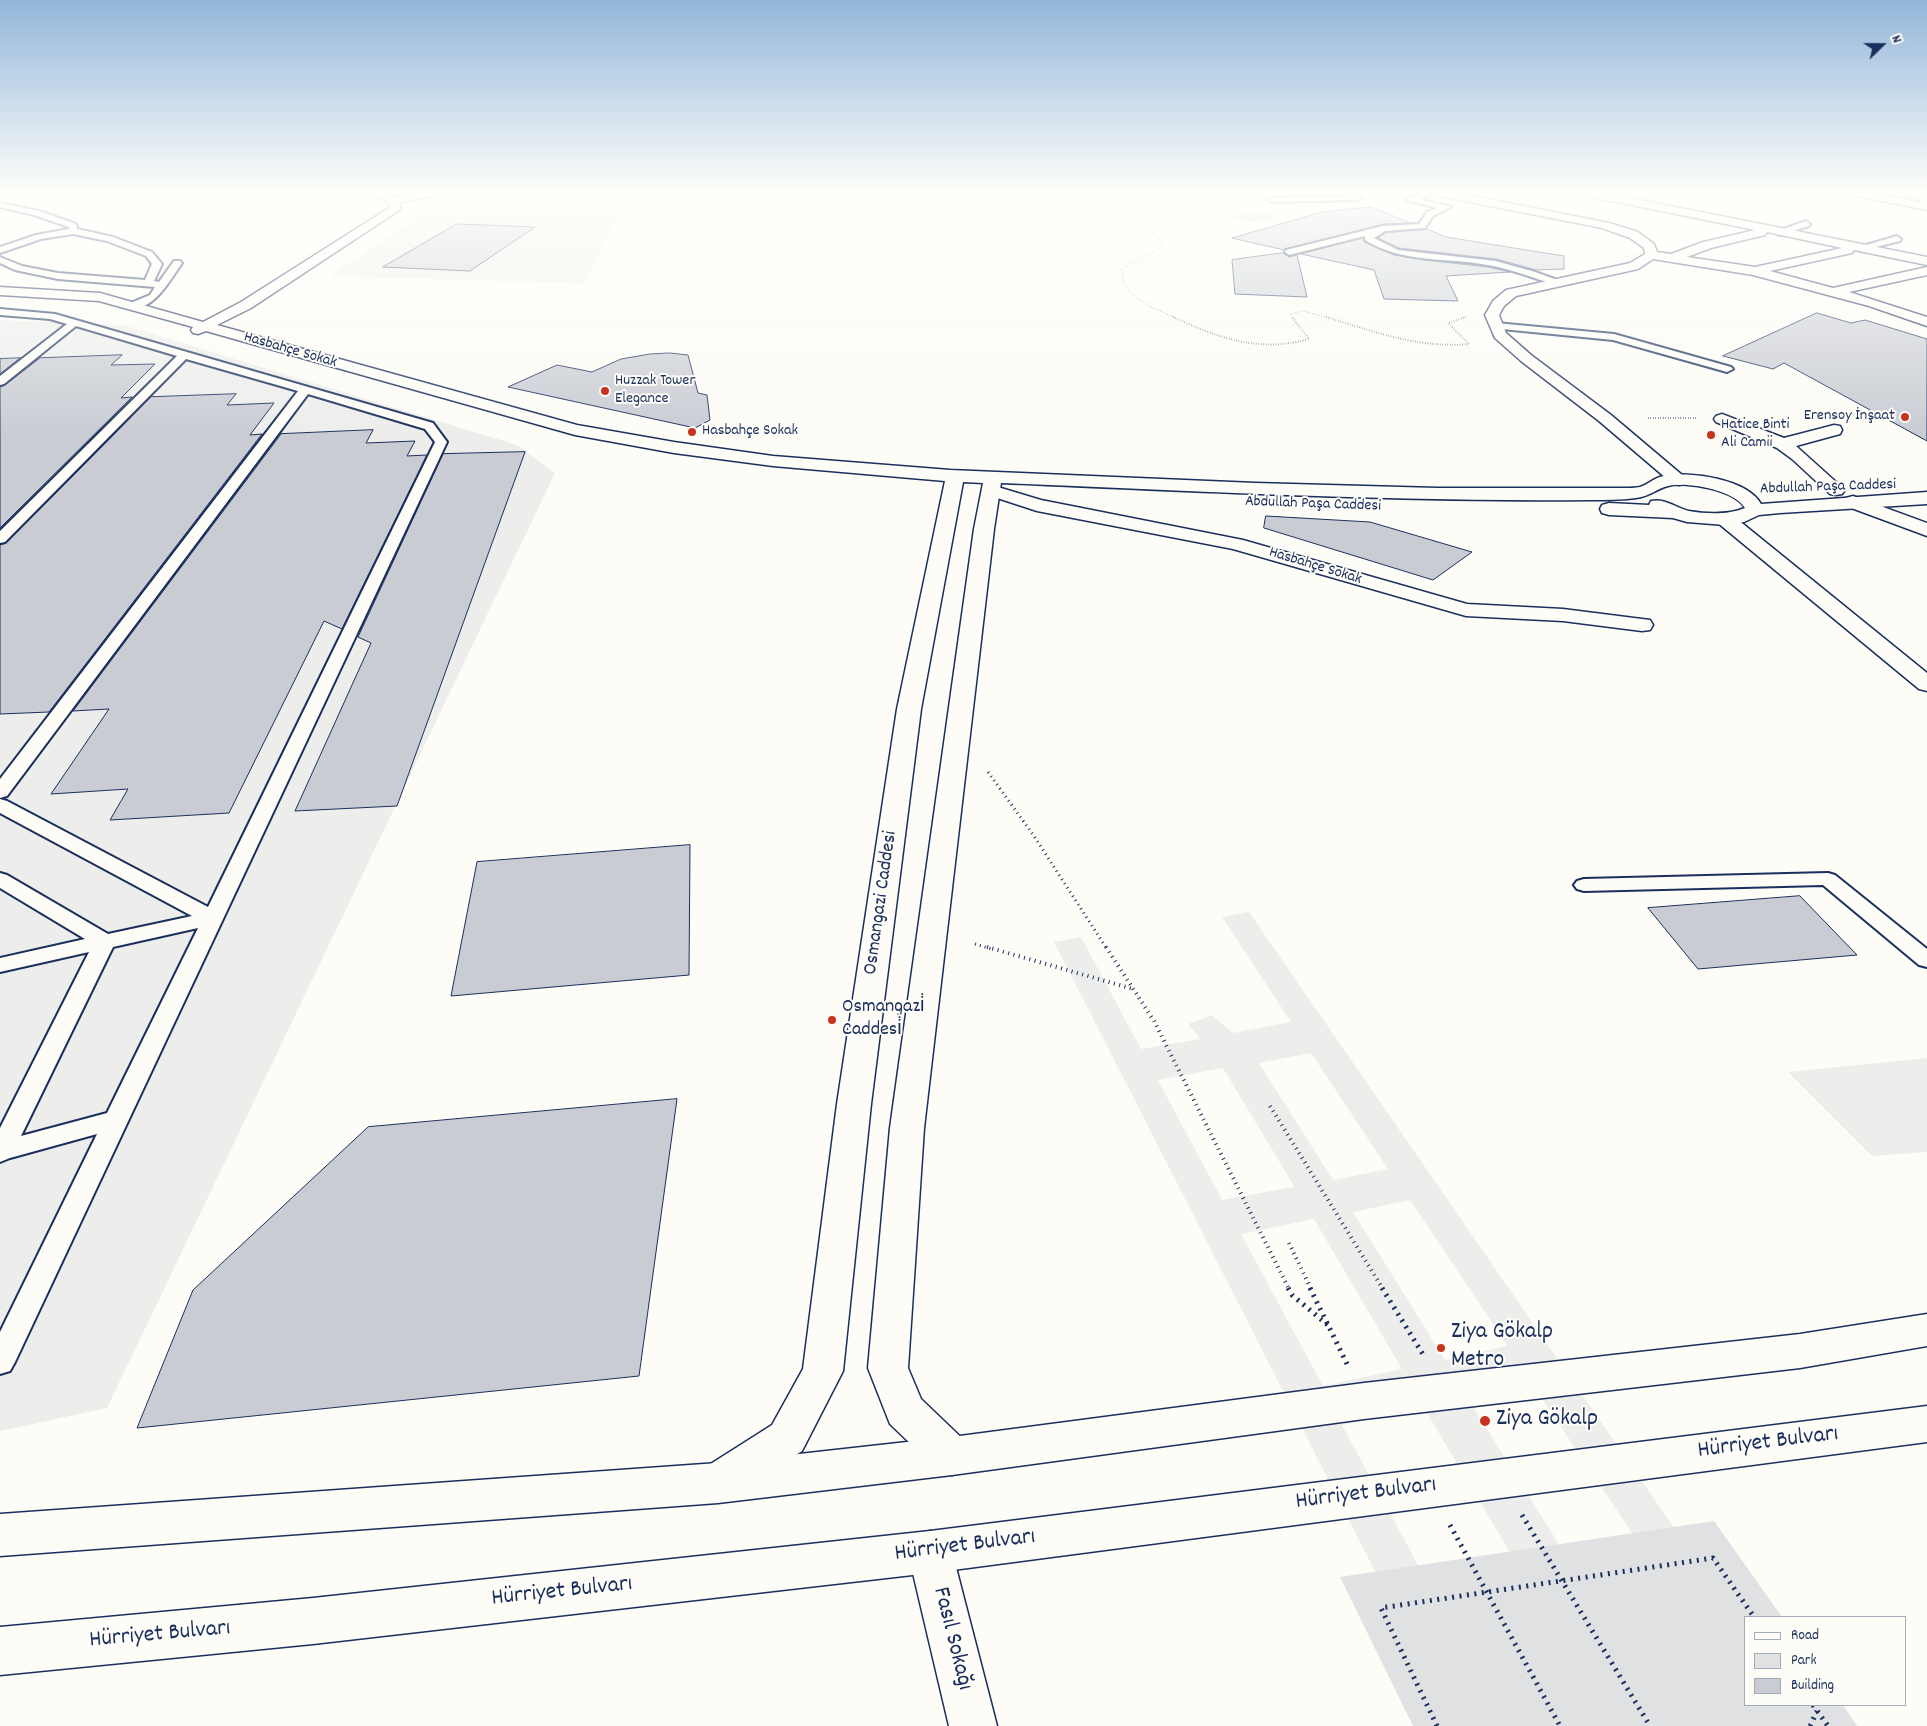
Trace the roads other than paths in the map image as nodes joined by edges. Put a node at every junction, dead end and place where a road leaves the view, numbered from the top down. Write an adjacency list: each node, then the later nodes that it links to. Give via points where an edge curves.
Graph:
1 (44, 274): 10 (lane)
2 (152, 274): 10 (lane)
3 (170, 274): 11 (lane)
4 (296, 274): 22 (main road)
5 (1528, 274): 9 (lane)
6 (1598, 274): 9 (main road)
7 (1763, 274): 13 (main road)
8 (1915, 274): 13 (main road)
9 (1558, 282): 21 (main road, via 1511,293 1498,304 1492,315)
10 (148, 283): 11 (lane)
11 (162, 285): 15 (lane, via 153,297)
12 (0, 291): 15 (main road, Hasbahçe Sokak, via 100,297)
13 (1830, 292): 18 (main road)
14 (0, 300): 23 (main road, Hasbahçe Sokak, via 52,302)
15 (132, 306): 22 (main road, Hasbahçe Sokak)
16 (0, 312): 20 (lane, via 51,316)
17 (1927, 312): 18 (main road)
18 (1911, 315): 19 (main road)
19 (1927, 322)
20 (74, 323): 24 (lane); 26 (lane)
21 (1495, 323): 25 (lane, via 1614,337); 33 (main road, via 1500,335 1526,358)
22 (205, 327): 23 (main road); 34 (main road, Hasbahçe Sokak, via 575,430 736,457)
23 (187, 334): 28 (main road, Hasbahçe Sokak)
24 (184, 355): 27 (lane); 46 (lane)
25 (1727, 369)
26 (0, 382)
27 (306, 390): 49 (lane); 53 (lane, via 428,426 441,442)
28 (423, 404)
29 (1722, 418): 32 (main road)
30 (1834, 430): 32 (main road)
31 (554, 441): 34 (main road, via 716,468 871,484)
32 (1783, 444): 39 (main road)
33 (1679, 480): 37 (main road, Abdullah Paşa Caddesi, via 1710,483); 38 (main road, Abdullah Paşa Caddesi, via 1657,483)
34 (954, 483): 35 (main road, Abdullah Paşa Caddesi); 63 (main road, Osmangazi Caddesi, via 909,709 854,1104 823,1371 787,1438)
35 (992, 484): 38 (main road, Abdullah Paşa Caddesi, via 1367,492 1601,494); 43 (main road, Abdullah Paşa Caddesi, via 1368,508); 47 (main road, Hasbahçe Sokak, via 1037,504 1236,544 1466,610 1563,615); 62 (main road, via 906,1128 888,1368 905,1411)
36 (1927, 484): 39 (main road, Abdullah Paşa Caddesi)
37 (1729, 489): 39 (main road, Abdullah Paşa Caddesi, via 1765,492); 42 (main road, via 1750,501)
38 (1646, 490): 43 (main road, via 1655,502)
39 (1836, 490)
40 (1927, 498): 41 (main road, Abdullah Paşa Caddesi)
41 (1853, 502): 42 (main road, Abdullah Paşa Caddesi); 45 (main road)
42 (1755, 510): 44 (main road, Abdullah Paşa Caddesi)
43 (1674, 512): 44 (main road)
44 (1725, 520): 48 (main road)
45 (1927, 530)
46 (0, 539)
47 (1642, 625)
48 (1927, 684)
49 (0, 792)
50 (0, 805): 53 (lane)
51 (0, 879): 54 (lane)
52 (1584, 884): 55 (lane, via 1828,879)
53 (212, 918): 54 (lane); 57 (lane)
54 (105, 942): 56 (lane); 58 (lane)
55 (1927, 960)
56 (0, 966)
57 (116, 1120): 58 (lane); 60 (lane)
58 (0, 1152)
59 (1927, 1330): 62 (main road, via 1800,1351 1364,1401)
60 (0, 1362)
61 (1927, 1424): 65 (main road, Hürriyet Bulvarı)
62 (952, 1456): 63 (main road)
63 (718, 1482): 64 (main road)
64 (0, 1536)
65 (930, 1552): 66 (main road, Hürriyet Bulvarı, via 313,1621); 67 (main road, Fasıl Sokağı)
66 (0, 1651)
67 (973, 1726)

